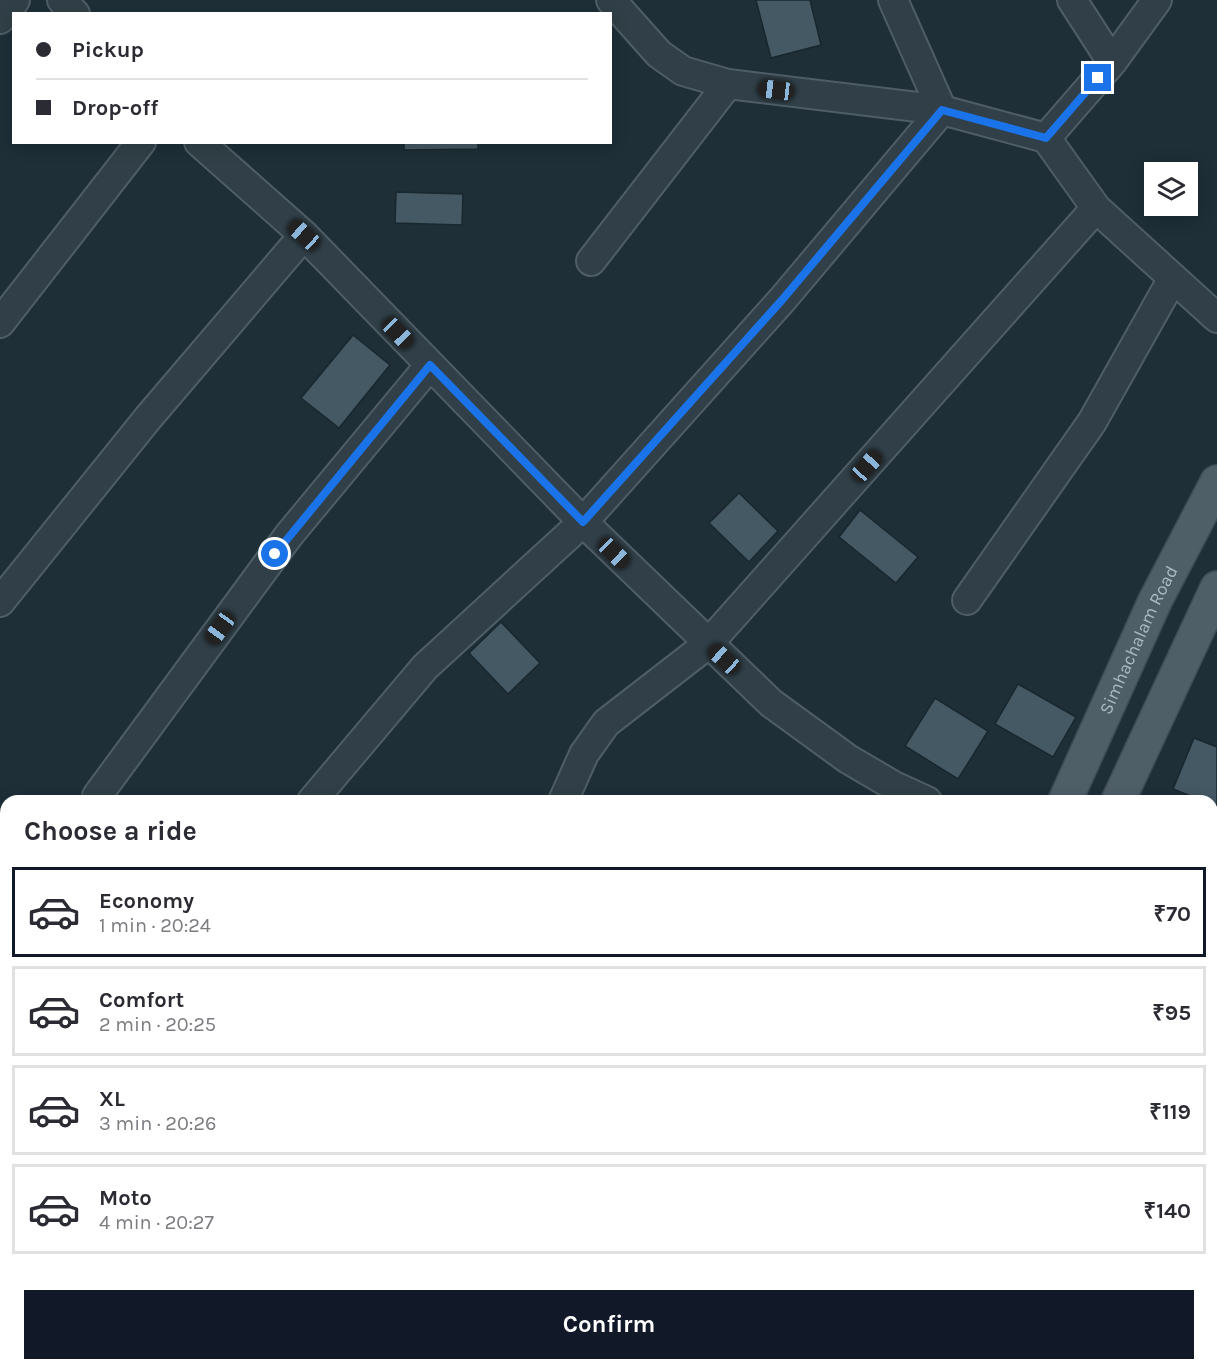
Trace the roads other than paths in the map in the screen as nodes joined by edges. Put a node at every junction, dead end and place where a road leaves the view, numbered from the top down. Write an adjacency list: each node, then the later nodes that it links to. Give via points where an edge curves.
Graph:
1 (15, 0): 8 (street)
2 (62, 0): 7 (street)
3 (611, 0): 10 (street, via 659,54 683,71)
4 (893, 0): 11 (street)
5 (1072, 0): 9 (street)
6 (1157, 0): 9 (street)
7 (73, 12)
8 (0, 19)
9 (1112, 63): 12 (street)
10 (728, 84): 11 (street); 17 (street)
11 (942, 110): 12 (street); 23 (street, via 782,300)
12 (1046, 138): 15 (street)
13 (139, 144): 20 (street)
14 (201, 144): 16 (street)
15 (1095, 208): 18 (street); 27 (street)
16 (304, 235): 21 (street); 26 (street, via 148,418)
17 (591, 261)
18 (1173, 278): 19 (street); 25 (street, via 1092,422)
19 (1217, 318)
20 (0, 323)
21 (430, 365): 23 (street); 28 (street, via 289,535)
22 (1217, 482): 32 (main road, Simhachalam Road, via 1155,601)
23 (583, 522): 27 (street); 29 (street, via 425,667)
24 (1217, 588): 33 (main road)
25 (967, 600)
26 (0, 602)
27 (708, 644): 30 (street, via 606,723 584,754); 31 (street, via 771,703 848,759)
28 (99, 795)
29 (317, 795)
30 (566, 795)
31 (914, 795)
32 (1068, 795)
33 (1121, 795)

